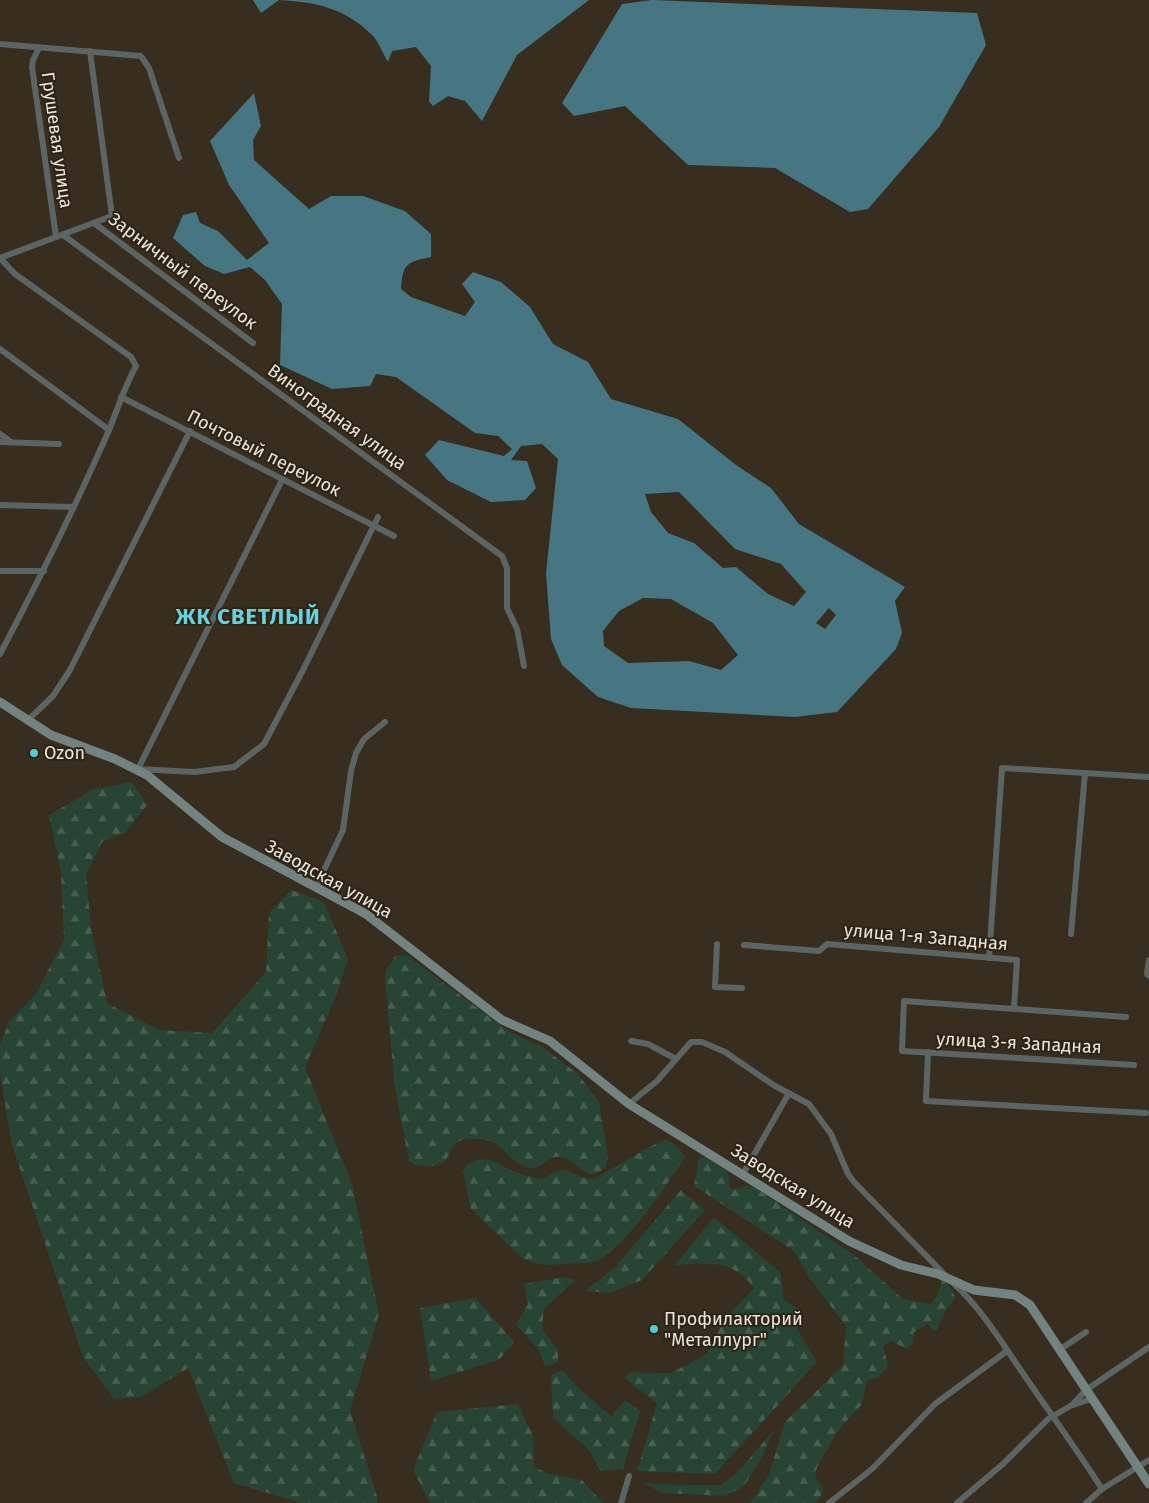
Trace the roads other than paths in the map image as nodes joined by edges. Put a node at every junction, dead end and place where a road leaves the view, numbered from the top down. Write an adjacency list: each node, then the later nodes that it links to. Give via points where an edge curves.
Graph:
1 (0, 44): 2 (street)
2 (39, 48): 3 (street); 7 (street, Грушевая улица, via 32,67)
3 (90, 51): 4 (street, via 144,58); 5 (street, via 112,216)
4 (179, 158)
5 (94, 223): 6 (street); 9 (street, Зарничный переулок)
6 (64, 235): 7 (street); 27 (street, Виноградная улица, via 502,556 507,568 506,608 517,629)
7 (56, 237): 8 (street)
8 (0, 258): 11 (street, via 14,274 133,359 136,366)
9 (253, 343)
10 (0, 349): 12 (street)
11 (121, 397): 12 (street); 13 (street, Почтовый переулок)
12 (109, 430): 20 (street)
13 (190, 431): 18 (street, Почтовый переулок); 29 (street, via 70,670 53,696)
14 (0, 434): 16 (street)
15 (0, 442): 16 (street)
16 (11, 442): 17 (street)
17 (59, 444)
18 (283, 478): 22 (street, Почтовый переулок); 31 (street)
19 (0, 505): 20 (street)
20 (74, 507): 25 (street)
21 (378, 516): 22 (street)
22 (373, 525): 23 (street, Почтовый переулок); 31 (street, via 357,563 267,739 234,767 194,772)
23 (394, 536)
24 (0, 571): 25 (street)
25 (44, 571): 26 (street)
26 (0, 654)
27 (524, 666)
28 (0, 702): 29 (street, Заводская улица)
29 (27, 721): 31 (street, Заводская улица, via 55,737)
30 (385, 722): 34 (street, via 364,739 356,753 343,830)
31 (138, 769): 34 (street, Заводская улица, via 222,837)
32 (1085, 773): 33 (street); 35 (street); 38 (street, via 1002,768)
33 (1149, 777)
34 (316, 887): 49 (street, Заводская улица, via 374,920 502,1020 556,1045)
35 (1072, 934)
36 (717, 944): 41 (street, via 715,987)
37 (744, 945): 38 (street, улица 1-я Западная, via 819,952 826,944)
38 (989, 958): 42 (street, улица 1-я Западная, via 1017,960)
39 (1149, 960): 40 (street)
40 (1149, 976)
41 (742, 988)
42 (1014, 1008): 43 (street); 45 (street, улица 3-я Западная, via 904,1001 902,1051)
43 (1126, 1017)
44 (631, 1041): 46 (street, via 648,1044)
45 (928, 1052): 47 (street, улица 3-я Западная); 50 (street, via 926,1101)
46 (676, 1059): 48 (street, Заводская улица, via 691,1042 702,1042); 49 (street, Заводская улица, via 657,1081)
47 (1134, 1065)
48 (789, 1093): 51 (street); 52 (street, Заводская улица, via 806,1102 818,1115 839,1148 854,1182)
49 (629, 1104): 51 (street, Заводская улица)
50 (1146, 1113)
51 (743, 1174): 52 (street, Заводская улица, via 874,1254)
52 (948, 1278): 55 (street, Заводская улица, via 974,1290 1023,1299); 56 (street, via 965,1294)
53 (1086, 1332): 55 (street)
54 (1149, 1347): 57 (street)
55 (1059, 1350): 57 (street, Заводская улица)
56 (1007, 1351): 60 (street); 67 (street, via 935,1404 872,1469)
57 (1086, 1390): 58 (street, Заводская улица); 59 (street)
58 (1091, 1399): 59 (street); 62 (street, Заводская улица)
59 (1072, 1406): 60 (street)
60 (1052, 1416): 65 (street); 68 (street)
61 (1149, 1460): 62 (street)
62 (1136, 1467): 64 (street, Заводская улица); 65 (street)
63 (629, 1476): 66 (street)
64 (1149, 1484)
65 (1102, 1489): 69 (street)
66 (621, 1503)
67 (829, 1503)
68 (957, 1503)
69 (1086, 1503)

